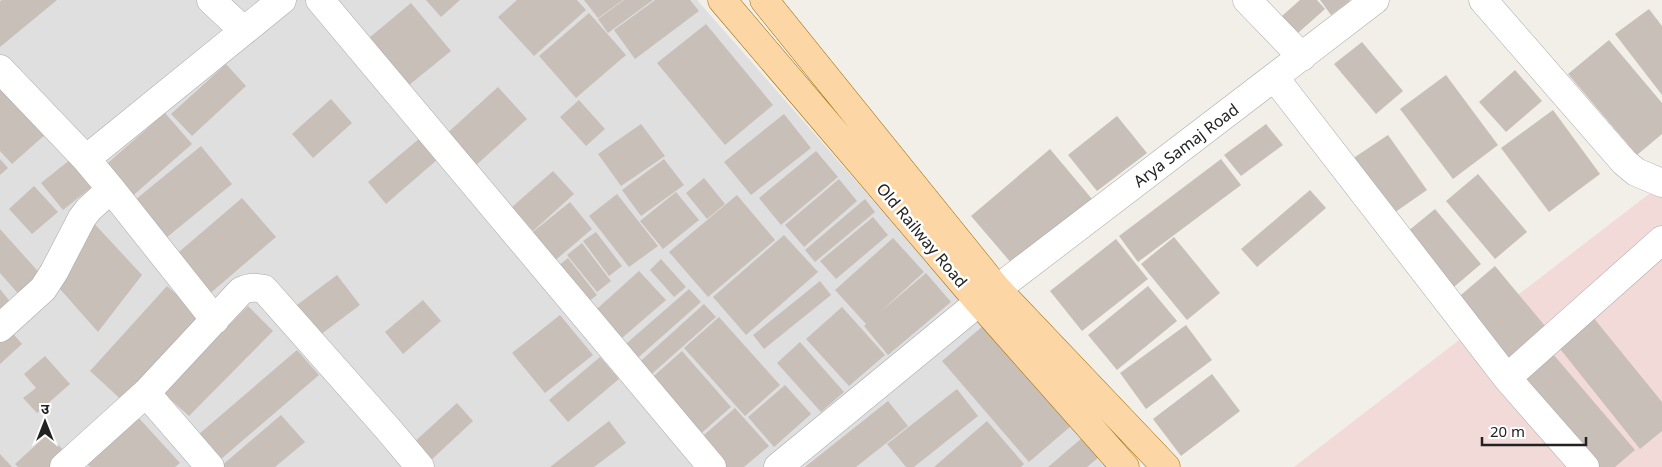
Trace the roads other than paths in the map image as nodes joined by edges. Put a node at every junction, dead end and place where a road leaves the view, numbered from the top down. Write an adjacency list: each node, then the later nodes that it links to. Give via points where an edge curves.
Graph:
1 (212, 0): 10 (street)
2 (282, 0): 10 (street)
3 (320, 0): 26 (street)
4 (722, 0): 18 (main road, Old Railway Road)
5 (764, 0): 18 (main road, Old Railway Road)
6 (1229, 0): 9 (street)
7 (1375, 0): 11 (street, Arya Samaj Road)
8 (1483, 0): 15 (street, via 1624,162 1636,172)
9 (1255, 8): 11 (street)
10 (244, 31): 14 (street)
11 (1302, 57): 13 (street, Arya Samaj Road)
12 (0, 69): 14 (street)
13 (1275, 78): 18 (street, Arya Samaj Road); 21 (street)
14 (86, 159): 16 (street)
15 (1662, 183)
16 (111, 189): 19 (street); 20 (street, via 82,218 43,289)
17 (1662, 240): 21 (street)
18 (988, 296): 27 (street, Arya Samaj Road); 28 (main road, Old Railway Road); 29 (main road, Old Railway Road)
19 (214, 320): 22 (street); 25 (street, via 242,291 255,287 264,289)
20 (0, 328)
21 (1508, 378): 30 (street)
22 (146, 393): 23 (street); 24 (street)
23 (74, 464)
24 (210, 467)
25 (420, 467)
26 (712, 467)
27 (778, 467)
28 (1125, 467)
29 (1166, 467)
30 (1585, 467)

